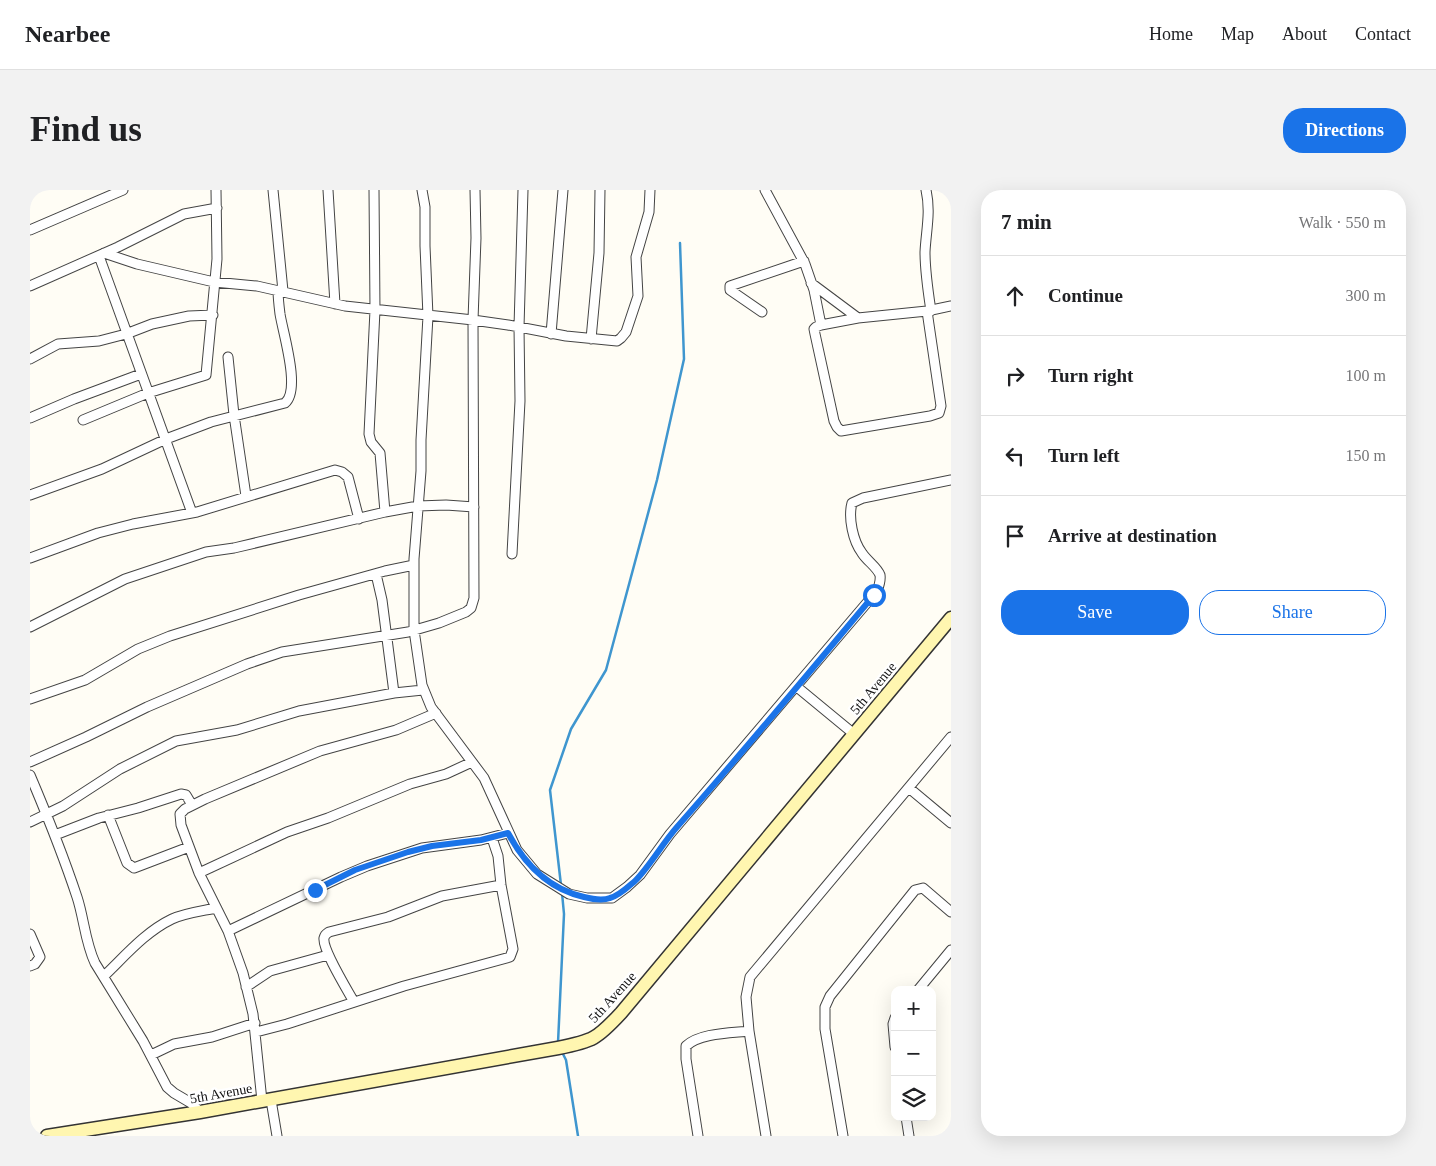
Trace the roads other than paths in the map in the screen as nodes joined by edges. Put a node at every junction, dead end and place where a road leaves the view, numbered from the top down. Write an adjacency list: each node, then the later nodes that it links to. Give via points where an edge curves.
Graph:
1 (123, 190): 15 (street)
2 (216, 190): 14 (street)
3 (273, 190): 21 (street)
4 (328, 190): 22 (street)
5 (374, 190): 24 (street)
6 (422, 190): 28 (street)
7 (475, 190): 30 (street)
8 (523, 190): 32 (street)
9 (562, 190): 34 (street)
10 (600, 190): 35 (street, via 599,253)
11 (650, 190): 35 (street, via 650,212 636,257 638,296 631,320 619,340)
12 (765, 190): 17 (street)
13 (926, 190): 25 (street, via 929,215 925,251)
14 (217, 208): 16 (street, via 184,214); 18 (street)
15 (30, 230)
16 (102, 255): 18 (street); 20 (street); 33 (street)
17 (804, 261): 19 (street); 26 (street, via 730,286 730,290)
18 (214, 282): 21 (street); 27 (street)
19 (811, 283): 29 (street); 31 (street)
20 (30, 286)
21 (280, 291): 22 (street); 40 (street, via 291,395 286,403)
22 (335, 304): 24 (street)
23 (951, 306): 25 (street)
24 (375, 310): 28 (street); 49 (street, via 369,434 380,453)
25 (930, 311): 29 (street); 31 (street, via 939,413 841,431 834,421 814,334 816,326)
26 (762, 312)
27 (213, 315): 33 (street, via 152,324); 39 (street, via 206,375)
28 (428, 316): 30 (street); 47 (street)
29 (858, 318): 31 (street)
30 (473, 320): 32 (street); 48 (street)
31 (821, 325)
32 (519, 327): 34 (street); 52 (street, via 520,401)
33 (126, 334): 37 (street, via 98,341 58,344); 38 (street)
34 (551, 334): 35 (street)
35 (591, 339)
36 (228, 357): 40 (street)
37 (30, 360)
38 (141, 374): 39 (street); 41 (street)
39 (148, 392): 42 (street); 43 (street)
40 (234, 415): 43 (street); 46 (street)
41 (30, 418)
42 (84, 420)
43 (166, 439): 45 (street, via 102,469); 50 (street)
44 (951, 480): 60 (street, via 862,498 852,503 855,540 878,571 880,585)
45 (30, 495)
46 (246, 496): 50 (street); 51 (street, via 338,470 348,477)
47 (418, 506): 48 (street); 49 (street); 54 (street)
48 (474, 507): 58 (street, via 473,604 466,612)
49 (385, 512): 51 (street)
50 (192, 513): 53 (street, via 112,529)
51 (359, 519): 57 (street, via 176,561 125,579)
52 (512, 554)
53 (30, 558)
54 (414, 565): 55 (street); 58 (street)
55 (376, 574): 59 (street); 63 (street, via 170,636 138,649 85,680)
56 (951, 618): 65 (street, 5th Avenue)
57 (30, 627)
58 (414, 630): 59 (street); 61 (street)
59 (386, 635): 62 (street); 67 (street, via 282,652 147,706)
60 (797, 687): 65 (street); 76 (street, via 670,834 635,881 612,898 587,898 556,887 527,864)
61 (423, 690): 62 (street); 64 (street)
62 (394, 693): 72 (street, via 300,711 237,730 176,741 120,769)
63 (30, 699)
64 (436, 713): 68 (street); 71 (street, via 396,730 320,750)
65 (854, 734): 96 (street, 5th Avenue, via 599,1035 584,1043)
66 (951, 737): 70 (street)
67 (30, 762)
68 (472, 762): 76 (street, via 492,794); 80 (street, via 288,832)
69 (30, 775): 72 (street)
70 (909, 788): 75 (street); 94 (street, via 752,973 747,990)
71 (192, 805): 73 (street, via 186,795 181,794); 79 (street, via 180,814)
72 (47, 814): 74 (street); 77 (street)
73 (108, 815): 77 (street); 79 (street, via 127,863 134,868)
74 (30, 822)
75 (951, 823)
76 (508, 833): 78 (street)
77 (55, 835): 89 (street, via 78,898 91,953)
78 (492, 838): 81 (street, via 498,856); 84 (street, via 422,848 366,866)
79 (189, 847): 80 (street)
80 (199, 873): 82 (street)
81 (501, 885): 87 (street, via 442,896 388,917 329,932 324,941); 92 (street, via 513,949 510,957)
82 (216, 908): 84 (street); 89 (street, via 181,916 160,926)
83 (951, 912): 103 (street, via 923,888 914,890 830,996 825,1007 825,1029)
84 (228, 931): 91 (street)
85 (30, 934): 88 (street, via 40,958)
86 (951, 950): 90 (street)
87 (328, 955): 91 (street, via 270,971); 92 (street)
88 (30, 966)
89 (104, 976): 95 (street)
90 (921, 986)
91 (246, 987): 93 (street)
92 (354, 1002): 93 (street, via 287,1024)
93 (255, 1028): 95 (street, via 174,1044); 96 (street)
94 (749, 1031): 101 (street, via 701,1038 686,1046); 102 (street)
95 (151, 1055): 97 (street, via 170,1090)
96 (267, 1100): 97 (street, 5th Avenue); 100 (street)
97 (200, 1112): 99 (street, 5th Avenue)
98 (907, 1121): 104 (street)
99 (47, 1136)
100 (277, 1136)
101 (698, 1136)
102 (766, 1136)
103 (843, 1136)
104 (909, 1136)

